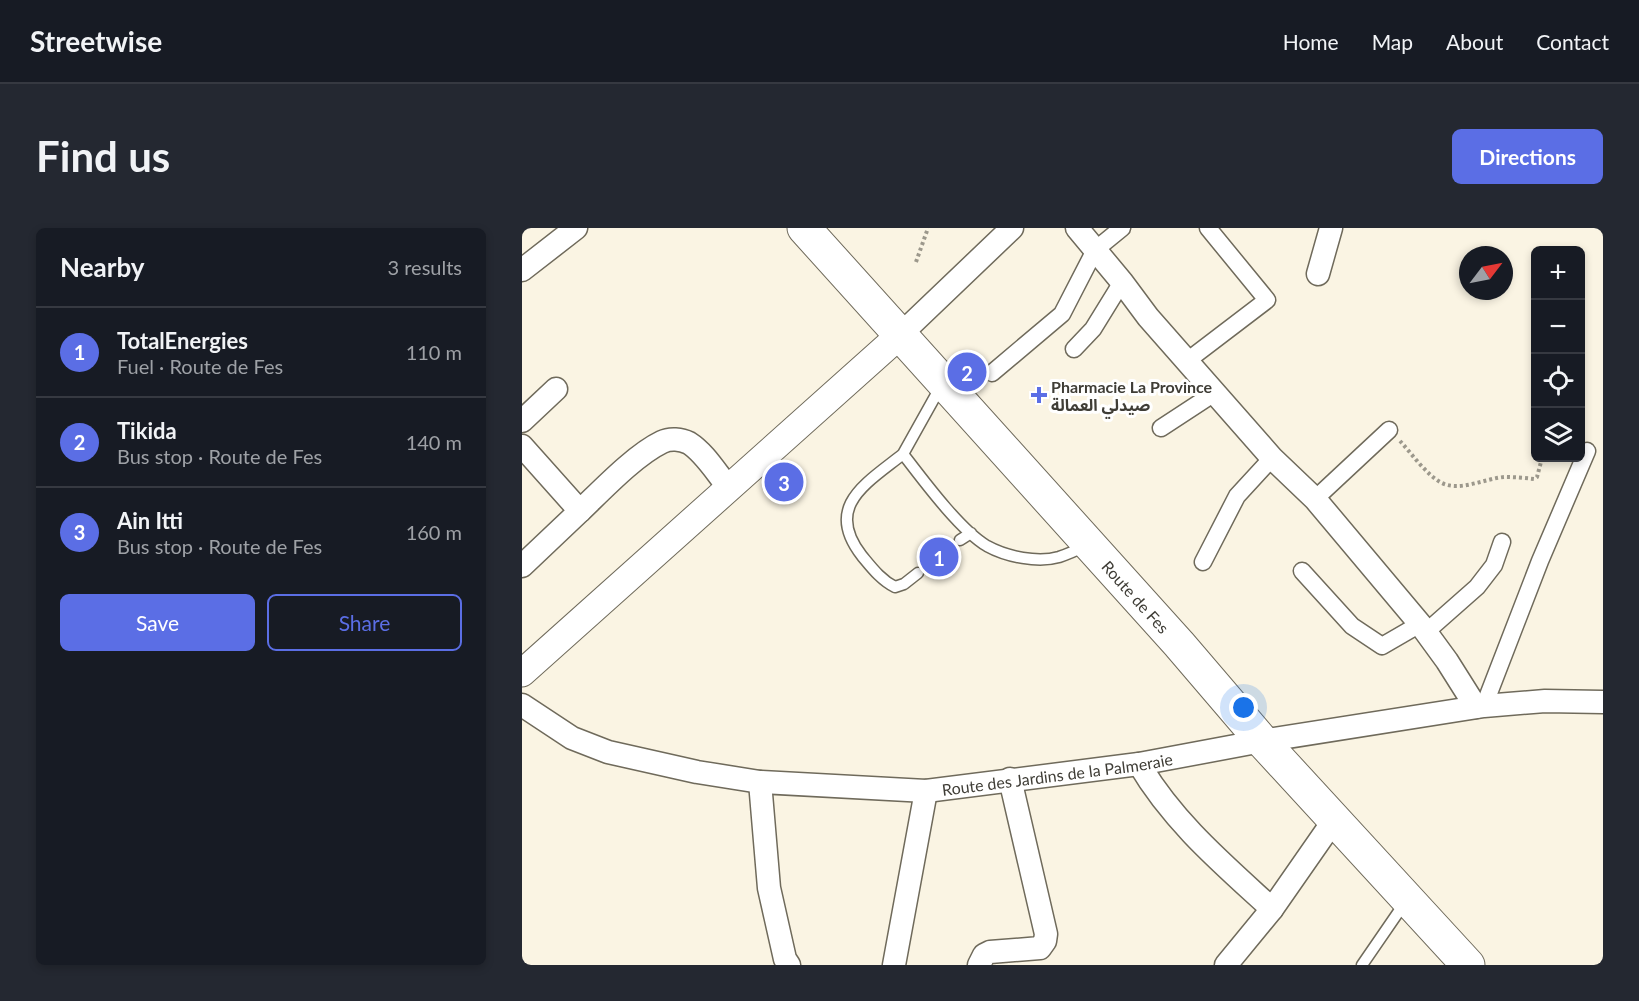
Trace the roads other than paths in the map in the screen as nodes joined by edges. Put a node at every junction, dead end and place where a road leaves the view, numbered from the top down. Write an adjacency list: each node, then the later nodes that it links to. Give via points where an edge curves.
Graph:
1 (576, 228): 9 (street)
2 (804, 228): 12 (main road, Route de Fes)
3 (1012, 228): 12 (street)
4 (1077, 228): 8 (street)
5 (1122, 228): 8 (street)
6 (1208, 228): 14 (street, via 1266,300)
7 (1331, 228): 10 (street)
8 (1095, 250): 11 (street); 15 (street, via 1062,314)
9 (522, 270)
10 (1318, 274)
11 (1122, 282): 13 (street, via 1093,328); 14 (street)
12 (900, 335): 16 (main road, Route de Fes); 26 (street)
13 (1074, 349)
14 (1187, 361): 18 (street)
15 (992, 373)
16 (942, 383): 24 (lane); 32 (main road, Route de Fes)
17 (556, 389): 19 (street)
18 (1216, 393): 20 (street); 25 (street)
19 (522, 421)
20 (1161, 428)
21 (1389, 430): 27 (street)
22 (522, 446): 28 (street)
23 (1587, 451): 41 (street)
24 (903, 454): 29 (lane); 36 (lane, via 857,493 849,504 847,525 860,553 888,584 904,584)
25 (1272, 458): 27 (street); 33 (street, via 1237,495)
26 (729, 488): 28 (street, via 689,443 674,439 663,442 632,464); 38 (street)
27 (1315, 499): 37 (street)
28 (580, 511): 34 (street)
29 (971, 533): 30 (lane); 32 (lane, via 986,546 1003,553 1037,559 1058,557)
30 (960, 540)
31 (1502, 542): 37 (street, via 1494,565 1477,587)
32 (1090, 544): 42 (main road, Route de Fes)
33 (1203, 562)
34 (522, 566)
35 (1302, 571): 37 (street, via 1352,626 1382,646)
36 (918, 573)
37 (1423, 628): 41 (street)
38 (522, 673)
39 (1603, 702): 41 (street, Route des Jardins de la Palmeraie, via 1545,700)
40 (522, 705): 45 (street, Route des Jardins de la Palmeraie, via 572,738 608,752)
41 (1480, 707): 42 (street, Route des Jardins de la Palmeraie)
42 (1262, 741): 43 (street, Route des Jardins de la Palmeraie); 47 (main road, Route de Fes)
43 (1139, 764): 44 (street, Route des Jardins de la Palmeraie); 49 (street, via 1183,825)
44 (1010, 779): 46 (street, Route des Jardins de la Palmeraie); 52 (street, via 1045,941 1040,948 990,952)
45 (760, 782): 46 (street, Route des Jardins de la Palmeraie); 50 (street, via 769,888)
46 (926, 790): 51 (street)
47 (1334, 820): 48 (main road, Route de Fes); 49 (street)
48 (1407, 899): 54 (lane); 55 (main road, Route de Fes)
49 (1272, 909): 53 (street)
50 (789, 965)
51 (894, 965)
52 (979, 965)
53 (1226, 965)
54 (1362, 965)
55 (1468, 965)

